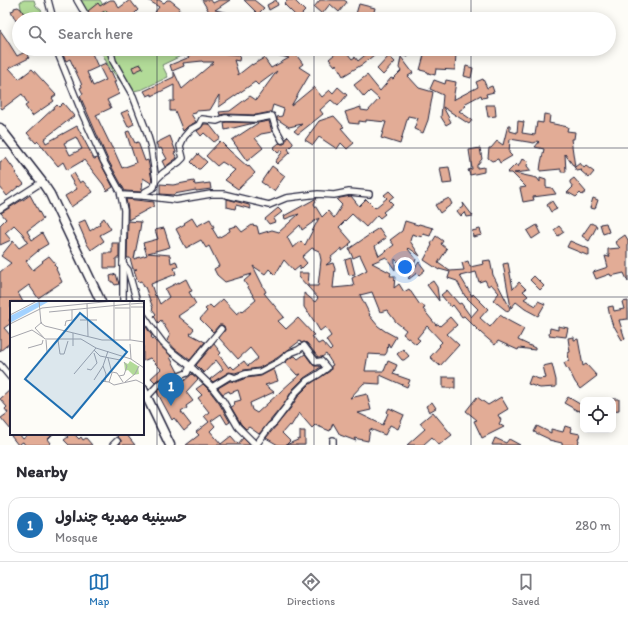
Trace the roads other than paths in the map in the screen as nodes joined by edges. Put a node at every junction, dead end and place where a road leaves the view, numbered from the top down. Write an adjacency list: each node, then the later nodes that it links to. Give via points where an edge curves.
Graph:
1 (48, 0): 3 (street)
2 (77, 0): 4 (street)
3 (51, 12)
4 (84, 12)
5 (59, 56): 11 (street)
6 (112, 56): 9 (street, via 133,96 146,130)
7 (0, 128): 10 (main road)
8 (282, 140): 9 (street, via 272,116 256,119 225,118 217,121 202,119 199,125 184,137 180,146 182,158 179,162)
9 (156, 180): 13 (street, via 154,187 145,192)
10 (42, 182): 14 (street); 16 (main road)
11 (120, 194): 13 (street); 15 (street, via 124,210)
12 (369, 194): 13 (street, via 318,194 286,198 269,205 223,194 176,200)
13 (144, 196)
14 (0, 209)
15 (123, 264): 17 (street); 18 (street, via 128,270)
16 (101, 301)
17 (123, 301)
18 (137, 301)
19 (144, 316): 22 (street, via 163,343)
20 (221, 329): 22 (street)
21 (0, 365): 23 (street)
22 (190, 366): 24 (street); 25 (street, via 187,373 159,384)
23 (10, 377)
24 (212, 387): 27 (street, via 238,427); 27 (street, via 230,376 235,378 260,372 304,346 316,362 321,361 327,368 296,392)
25 (145, 393): 26 (main road)
26 (170, 445)
27 (256, 445)

